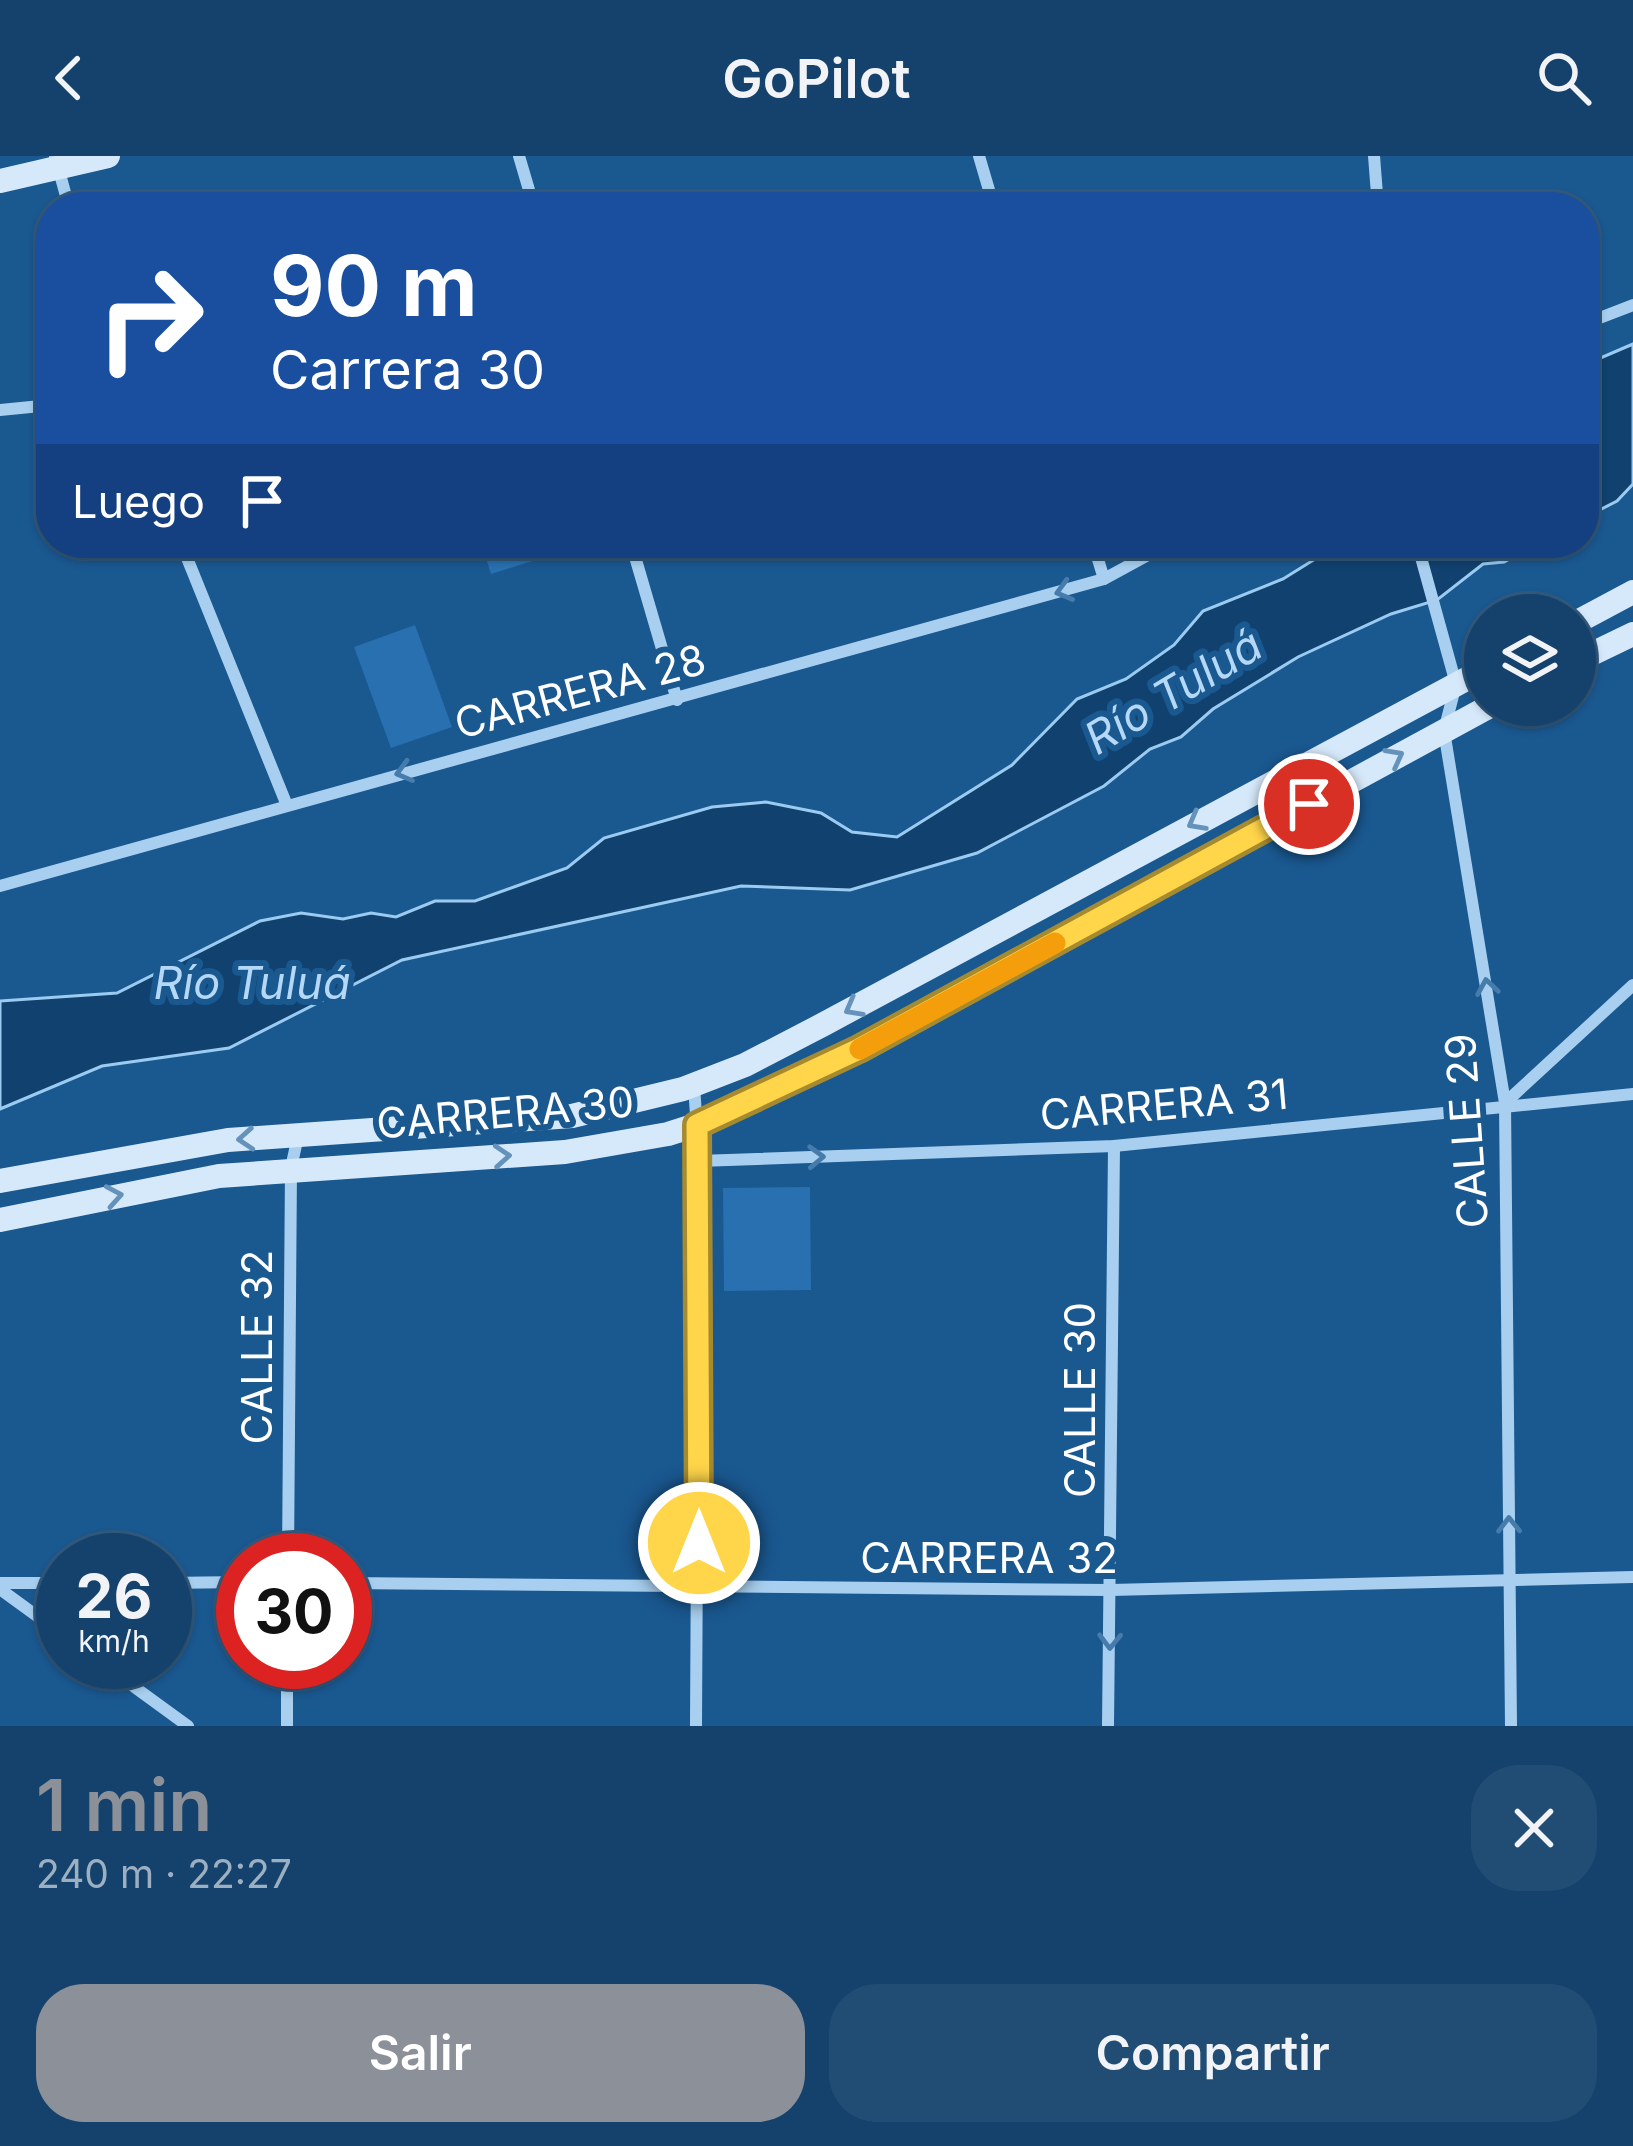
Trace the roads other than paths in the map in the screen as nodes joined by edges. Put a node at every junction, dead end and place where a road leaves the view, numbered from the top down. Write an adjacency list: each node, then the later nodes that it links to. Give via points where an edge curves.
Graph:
1 (108, 156): 5 (main road)
2 (519, 156): 8 (street)
3 (979, 156): 9 (street)
4 (1374, 156): 10 (street)
5 (56, 162): 6 (main road); 7 (street)
6 (0, 181)
7 (65, 192)
8 (530, 192)
9 (990, 192)
10 (1377, 192)
11 (1633, 304): 12 (street)
12 (1599, 318)
13 (36, 406): 14 (street)
14 (0, 410)
15 (187, 558): 30 (street)
16 (636, 558): 27 (street)
17 (1097, 558): 20 (street)
18 (1142, 558): 20 (street, CARRERA 28)
19 (1423, 558): 26 (street, CALLE 29)
20 (1103, 579): 27 (street, CARRERA 28, one-way to 27)
21 (1633, 592): 22 (main road)
22 (1596, 611)
23 (1633, 634): 24 (main road)
24 (1596, 652)
25 (1464, 680): 26 (main road, CARRERA 30)
26 (1456, 684): 29 (street, CALLE 29); 33 (main road, CARRERA 30, one-way to 33, via 824,1024)
27 (677, 700): 30 (street, CARRERA 28, one-way to 30)
28 (1464, 720): 29 (main road, CARRERA 30)
29 (1444, 731): 35 (street, CALLE 29, one-way to 29); 36 (main road, CARRERA 30, one-way to 29, via 859,1049)
30 (286, 803): 31 (street, CARRERA 28)
31 (0, 886)
32 (1633, 985): 35 (street)
33 (694, 1085): 36 (street); 37 (main road, CARRERA 30, via 572,1117)
34 (1633, 1094): 35 (street, CARRERA 31)
35 (1505, 1102): 38 (street, CARRERA 31); 45 (street, CALLE 29, one-way to 35)
36 (697, 1125): 39 (street); 40 (main road, CARRERA 30, one-way to 36, via 565,1152)
37 (298, 1135): 40 (street, CALLE 32); 41 (main road, CARRERA 30, one-way to 41, via 147,1151)
38 (1114, 1146): 39 (street, CARRERA 31, one-way to 38); 50 (street, CALLE 30)
39 (699, 1161): 49 (street)
40 (291, 1168): 42 (main road, CARRERA 30, one-way to 40); 43 (street, CALLE 32)
41 (0, 1181)
42 (0, 1220)
43 (288, 1533)
44 (1633, 1577): 45 (street, CARRERA 32)
45 (1509, 1580): 50 (street, CARRERA 32); 58 (street, CALLE 29)
46 (36, 1584): 48 (street)
47 (372, 1584): 49 (street, CARRERA 32)
48 (0, 1586): 51 (street)
49 (699, 1590): 50 (street, CARRERA 32); 56 (street)
50 (1111, 1590): 57 (street, CALLE 30, one-way to 57)
51 (36, 1614)
52 (137, 1689): 54 (street)
53 (287, 1689): 55 (street)
54 (188, 1726)
55 (287, 1726)
56 (696, 1726)
57 (1108, 1726)
58 (1511, 1726)

